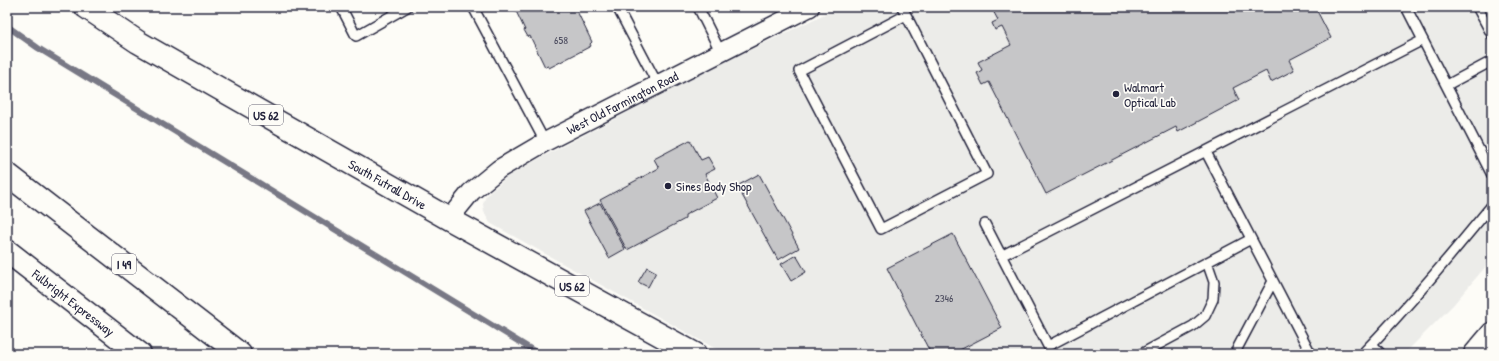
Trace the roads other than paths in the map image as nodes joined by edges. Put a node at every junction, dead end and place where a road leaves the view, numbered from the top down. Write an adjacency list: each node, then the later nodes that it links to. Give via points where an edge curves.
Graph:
1 (86, 7): 22 (main road, South Futrall Drive / US 62, via 144,46)
2 (341, 7): 3 (lane, via 356,36)
3 (407, 7)
4 (473, 7): 17 (lane)
5 (617, 7): 15 (lane)
6 (698, 7): 13 (lane)
7 (810, 7): 13 (street, West Old Farmington Road)
8 (1406, 7): 12 (lane)
9 (1477, 7): 11 (lane)
10 (904, 11): 10 (lane, via 987,174 881,229 799,71)
11 (1492, 35)
12 (1424, 40): 16 (lane); 18 (lane)
13 (721, 53): 15 (street, West Old Farmington Road)
14 (1492, 61): 16 (lane)
15 (658, 85): 17 (street, West Old Farmington Road)
16 (1447, 85): 20 (lane)
17 (545, 142): 22 (street, West Old Farmington Road, via 499,169 471,192)
18 (1206, 152): 24 (lane); 26 (lane)
19 (7, 174): 32 (main road, I 49)
20 (1492, 175)
21 (1492, 205): 30 (lane)
22 (449, 218): 33 (main road, South Futrall Drive / US 62)
23 (985, 224): 26 (lane)
24 (1251, 239): 27 (lane); 28 (lane)
25 (7, 251): 31 (main road, Fulbright Expressway)
26 (1001, 256): 27 (lane, via 1048,346)
27 (1207, 262): 34 (lane, via 1214,282 1213,299 1205,316 1193,326)
28 (1273, 281): 35 (lane); 36 (lane)
29 (1492, 334): 39 (main road)
30 (1372, 344): 37 (lane); 38 (lane)
31 (140, 354)
32 (240, 354)
33 (695, 354)
34 (1141, 354)
35 (1235, 354)
36 (1311, 354)
37 (1362, 354)
38 (1381, 354)
39 (1475, 354)

